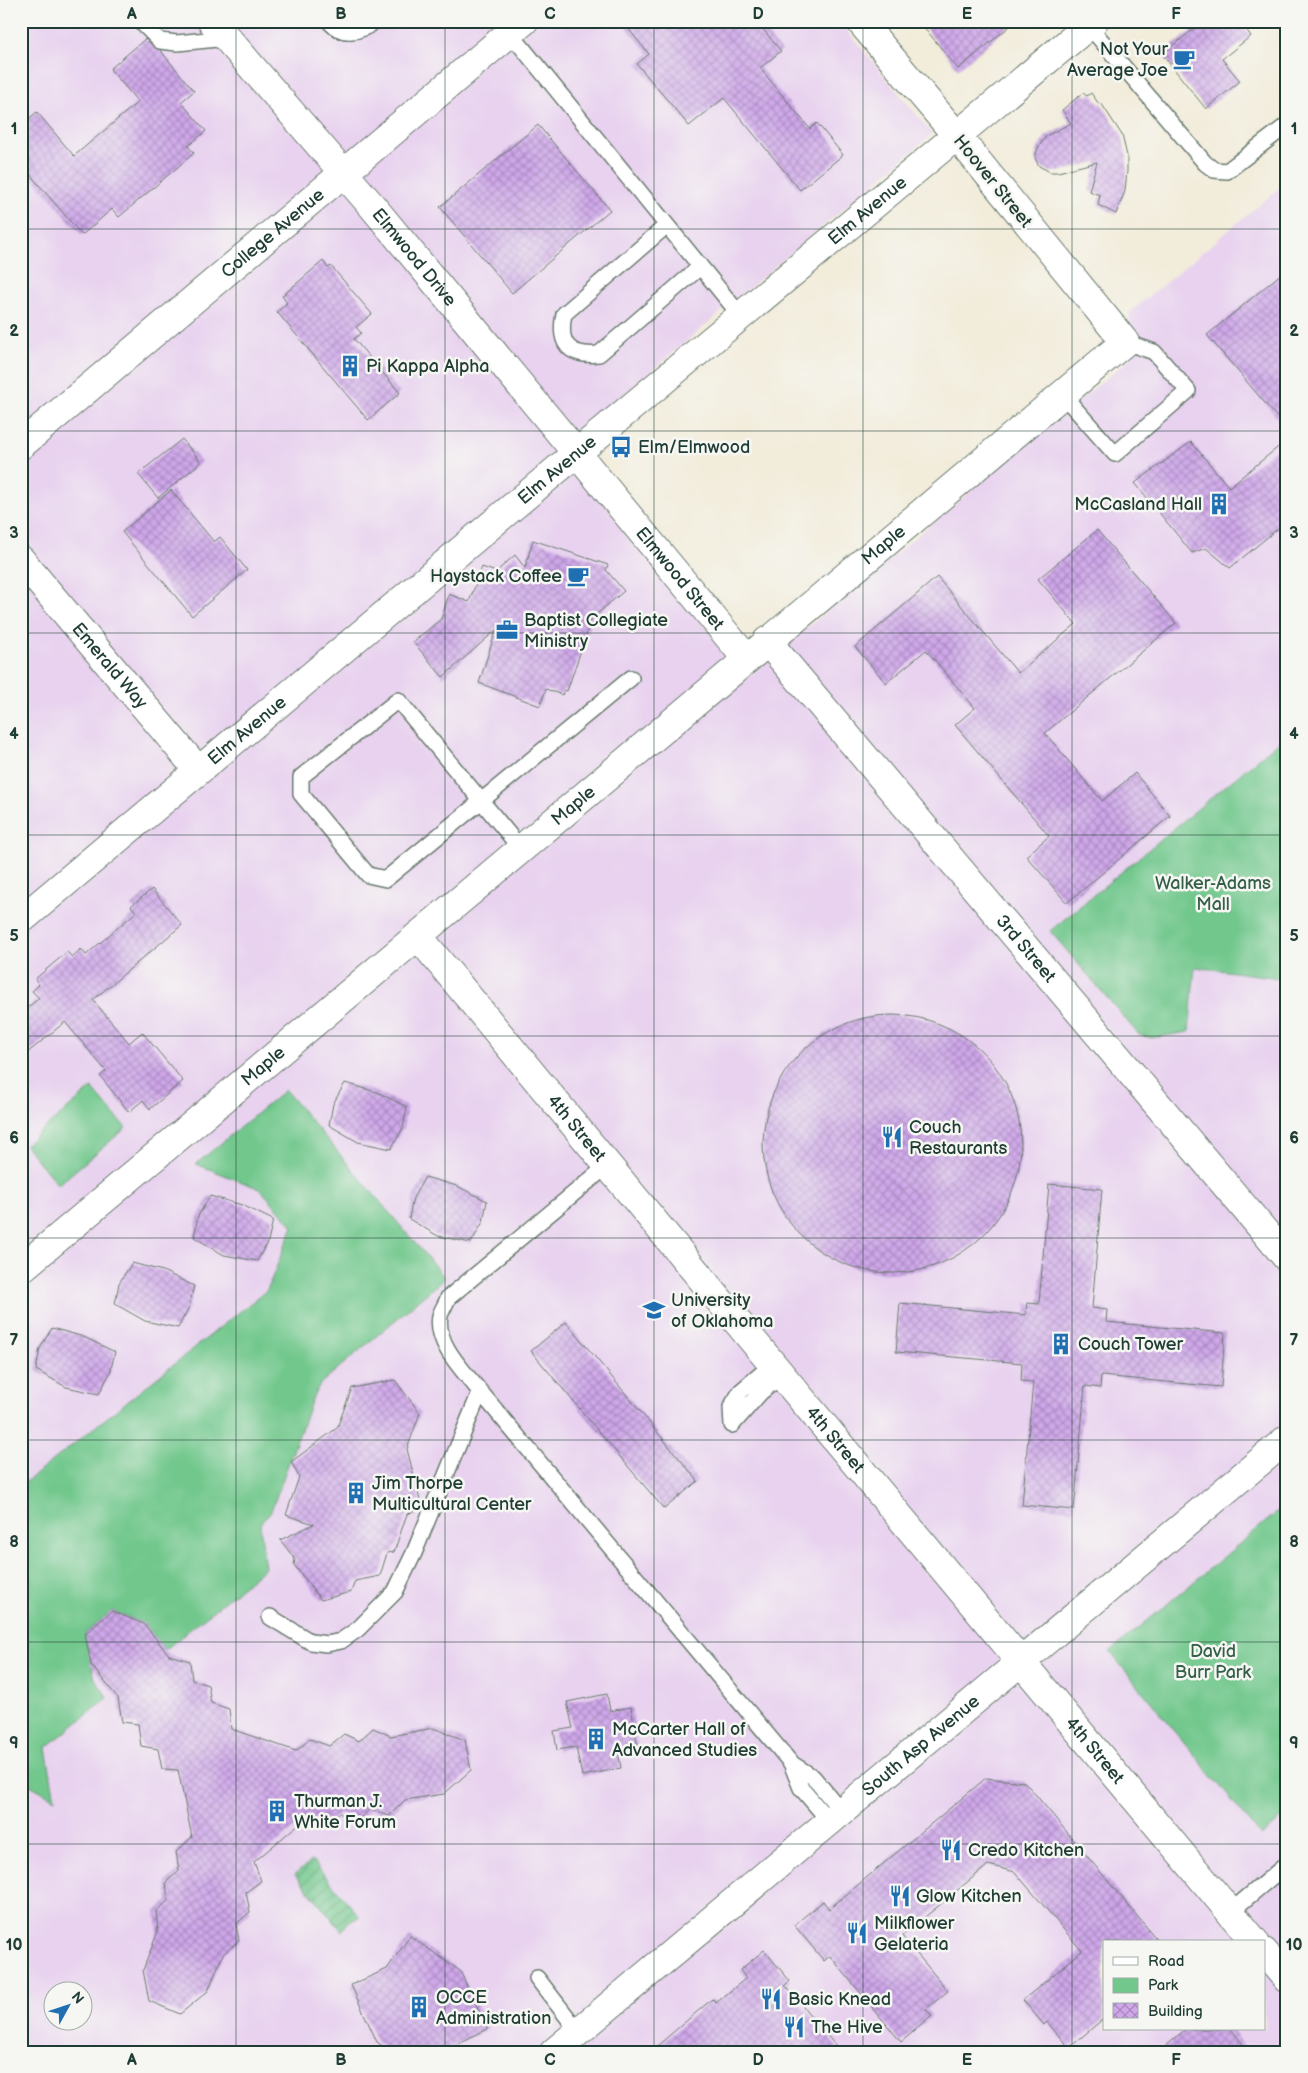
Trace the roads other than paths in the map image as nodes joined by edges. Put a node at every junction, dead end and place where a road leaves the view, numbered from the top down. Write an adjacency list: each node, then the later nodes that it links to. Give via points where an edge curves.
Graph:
1 (140, 21): 7 (lane, via 160,41 177,43)
2 (329, 21): 3 (lane, via 333,26 353,33)
3 (375, 21)
4 (860, 21): 9 (street, Hoover Street)
5 (1092, 24): 8 (lane, via 1214,170 1228,171); 9 (street, Elm Avenue)
6 (512, 26): 10 (street, College Avenue); 11 (lane)
7 (219, 30): 10 (street, Elmwood Drive)
8 (1287, 125)
9 (957, 136): 13 (street, Elm Avenue); 14 (street, Hoover Street)
10 (344, 175): 16 (street, College Avenue); 17 (street, Elmwood Drive)
11 (666, 226): 12 (lane); 12 (lane, via 564,314 560,331 570,349 582,355 599,354)
12 (700, 267): 13 (lane)
13 (740, 316): 17 (street, Elm Avenue)
14 (1125, 342): 15 (street, Maple); 15 (lane, via 1154,352 1188,391 1115,454)
15 (1062, 394): 20 (street, Maple)
16 (21, 445)
17 (576, 454): 18 (street, Elmwood Drive); 22 (street, Elm Avenue)
18 (614, 498): 20 (street, Elmwood Street)
19 (21, 560): 22 (street, Emerald Way)
20 (757, 649): 24 (street, Maple); 28 (street, 3rd Street)
21 (631, 678): 23 (lane)
22 (198, 770): 25 (street, Elm Avenue)
23 (481, 801): 23 (lane, via 398,700 301,777 301,794 368,875 386,879); 24 (lane)
24 (521, 849): 26 (street, Maple)
25 (21, 920)
26 (418, 936): 27 (street, 4th Street); 29 (street, Maple)
27 (608, 1165): 30 (lane, via 448,1298 440,1316 441,1334 451,1354); 33 (street, 4th Street)
28 (1287, 1258)
29 (21, 1269)
30 (480, 1392): 32 (lane, via 395,1592 358,1629 341,1641 327,1644 311,1642); 34 (lane, via 791,1762 813,1776)
31 (1287, 1439): 33 (street, South Asp Avenue)
32 (270, 1617)
33 (1023, 1662): 34 (street, South Asp Avenue); 36 (street, 4th Street)
34 (836, 1817): 41 (street, South Asp Avenue)
35 (1287, 1864): 36 (lane)
36 (1230, 1912): 37 (street, 4th Street)
37 (1253, 1940)
38 (1266, 1954): 40 (street)
39 (537, 1978): 41 (lane)
40 (1287, 1979)
41 (578, 2031): 42 (street, South Asp Avenue)
42 (554, 2052)

